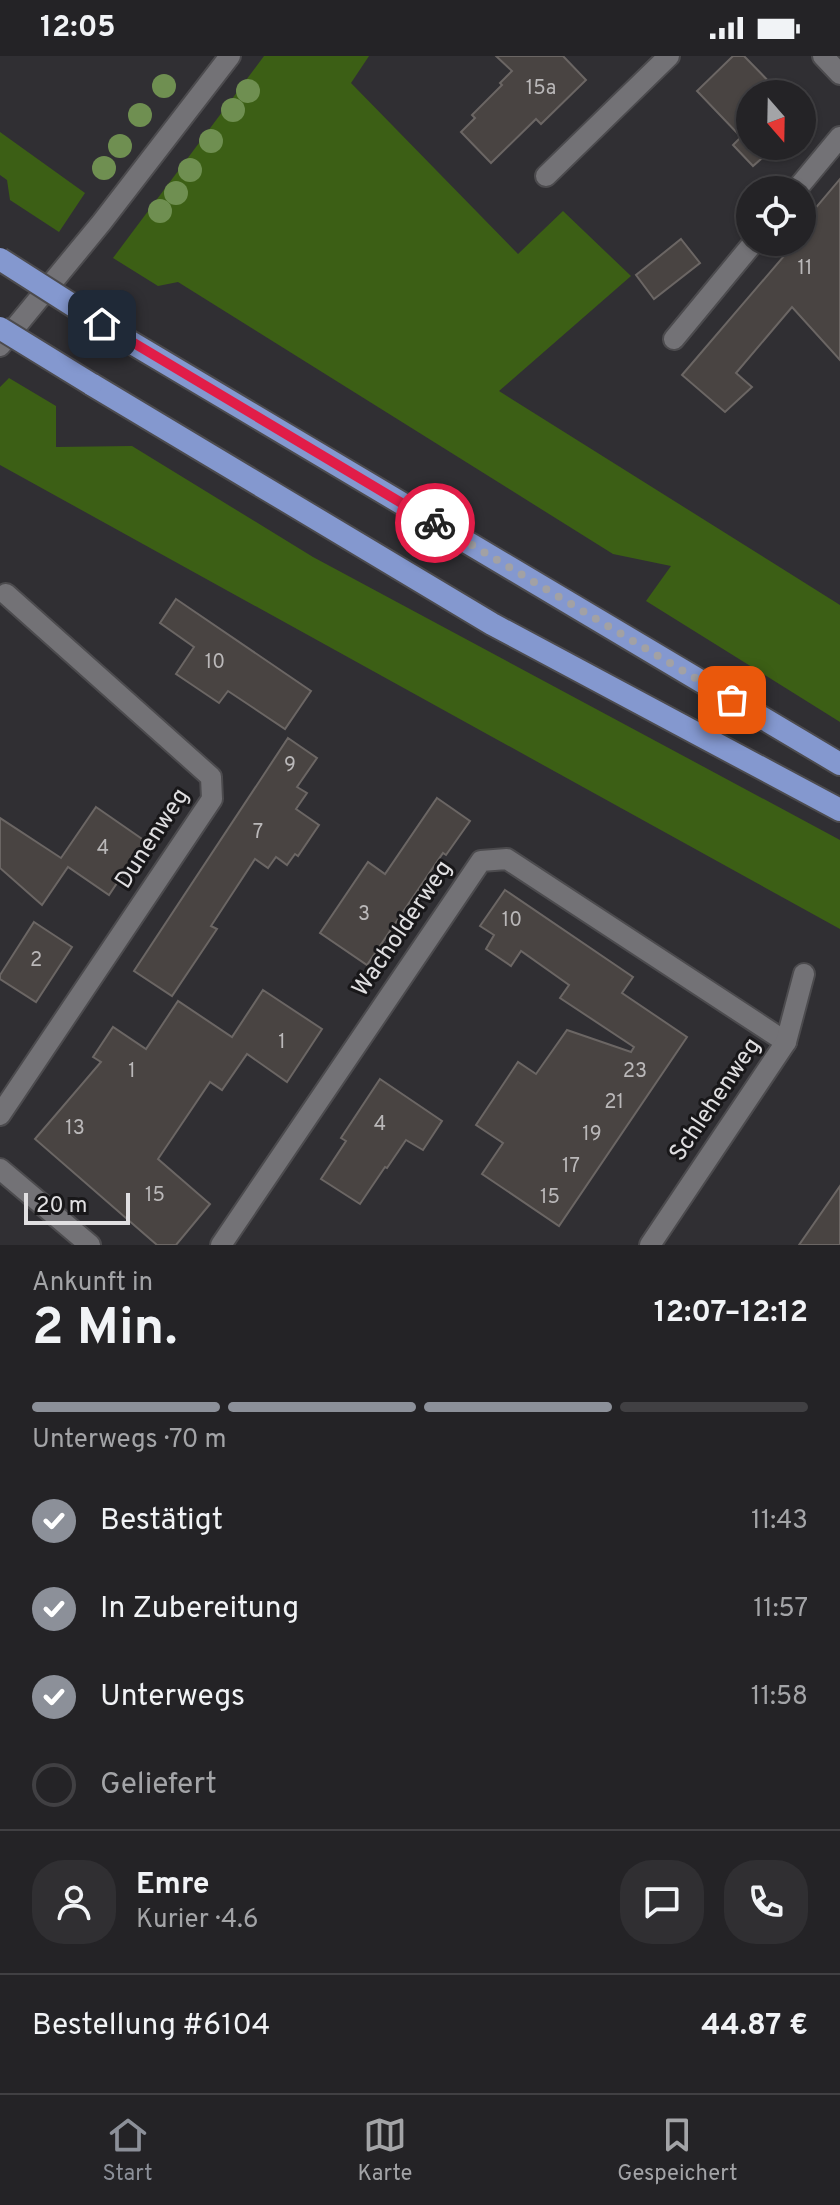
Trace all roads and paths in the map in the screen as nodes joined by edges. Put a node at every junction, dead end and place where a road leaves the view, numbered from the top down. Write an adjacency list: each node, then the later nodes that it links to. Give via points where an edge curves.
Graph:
1 (230, 56): 12 (street)
2 (669, 56): 6 (street)
3 (823, 56): 4 (street)
4 (840, 74)
5 (840, 137): 7 (street)
6 (546, 176)
7 (808, 176)
8 (742, 256): 11 (street)
9 (0, 259): 14 (highway, bridge)
10 (0, 328): 15 (highway, bridge, via 492,624)
11 (674, 339)
12 (0, 346)
13 (6, 594): 18 (street, Dunenweg, via 211,777 212,799)
14 (840, 764)
15 (840, 810)
16 (804, 974): 17 (street, Schlehenweg)
17 (786, 1042): 21 (street, Wacholderweg, via 507,859 481,861); 22 (street, Schlehenweg)
18 (0, 1115)
19 (0, 1169): 20 (street)
20 (90, 1245)
21 (221, 1245)
22 (650, 1245)

